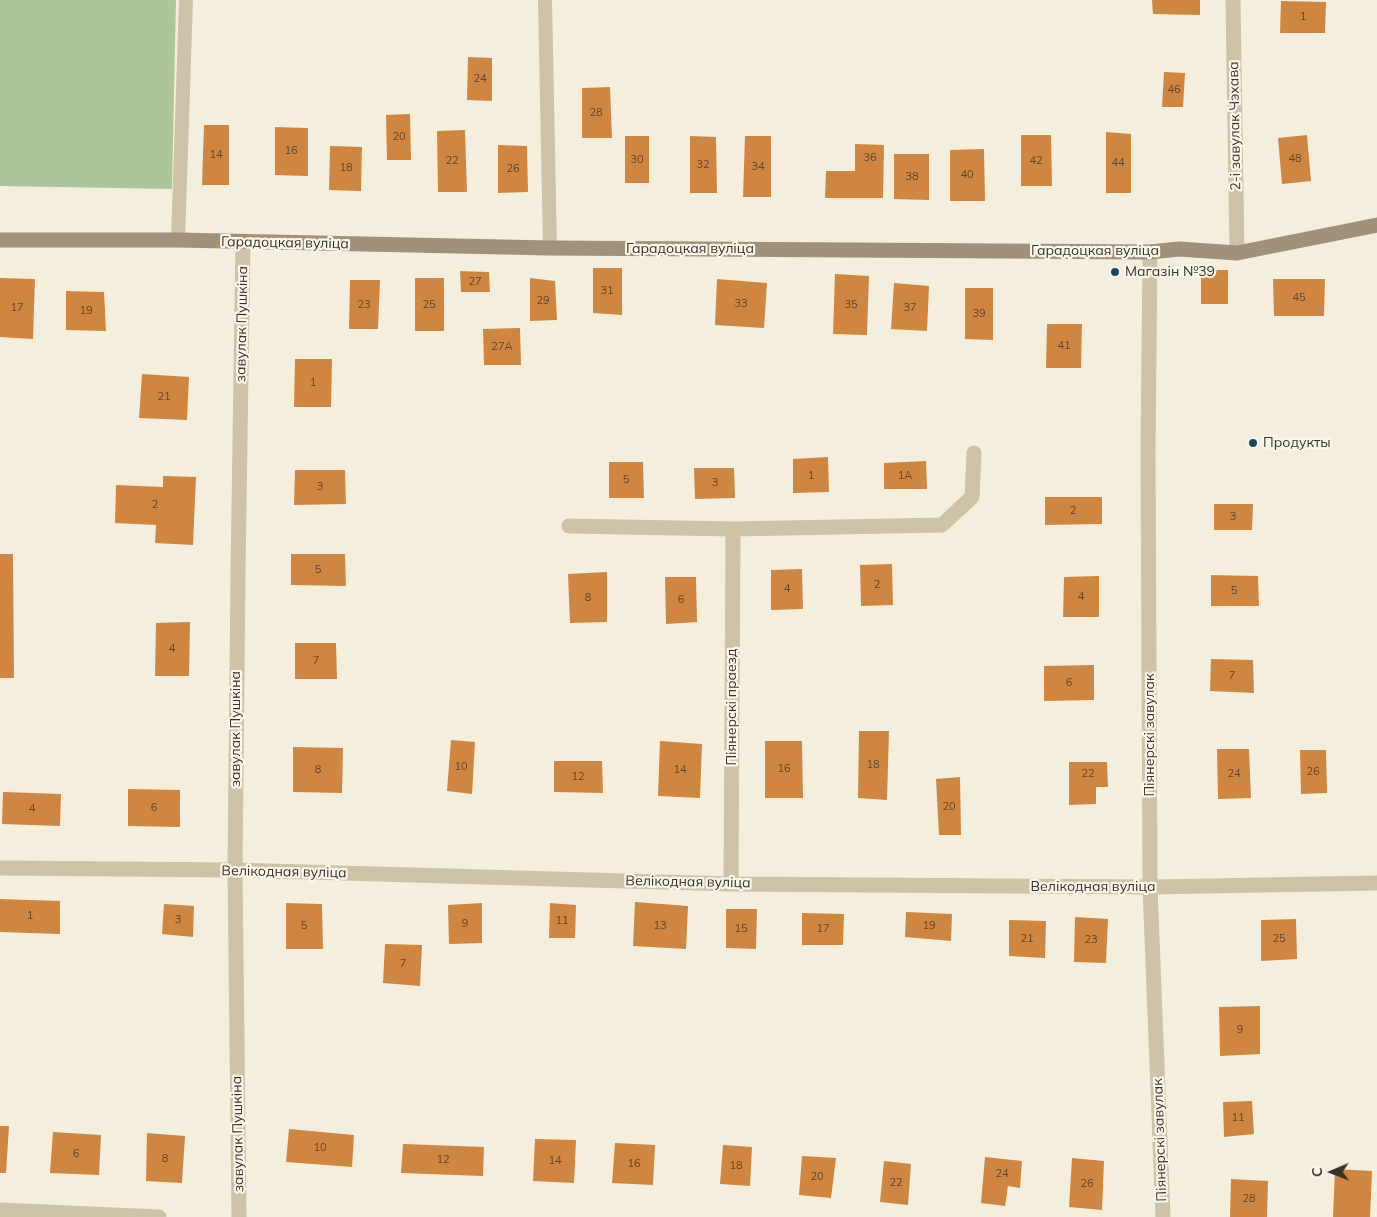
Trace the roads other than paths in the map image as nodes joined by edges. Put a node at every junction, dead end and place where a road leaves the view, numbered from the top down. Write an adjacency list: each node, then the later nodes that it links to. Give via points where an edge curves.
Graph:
1 (186, 0): 6 (lane)
2 (545, 0): 8 (lane)
3 (1232, 0): 10 (street, 2-і завулак Чэхава)
4 (1377, 225): 10 (street, Гарадоцкая вуліца)
5 (0, 240): 6 (street, Гарадоцкая вуліца)
6 (178, 240): 7 (street, Гарадоцкая вуліца)
7 (243, 242): 8 (street, Гарадоцкая вуліца); 15 (street, завулак Пушкіна)
8 (550, 248): 9 (street, Гарадоцкая вуліца)
9 (1150, 252): 10 (street, Гарадоцкая вуліца, via 1179,249); 18 (street, Піянерскі завулак)
10 (1237, 253)
11 (974, 453): 13 (street, via 972,497 942,525)
12 (569, 526): 13 (street)
13 (733, 529): 17 (street, Піянерскі праезд)
14 (0, 868): 15 (street, Велікодная вуліца)
15 (235, 870): 17 (street, Велікодная вуліца); 21 (street, завулак Пушкіна)
16 (1377, 883): 18 (street, Велікодная вуліца)
17 (731, 884): 18 (street, Велікодная вуліца)
18 (1150, 888): 22 (street, Піянерскі завулак)
19 (0, 1210): 20 (street)
20 (159, 1217)
21 (239, 1217)
22 (1163, 1217)

